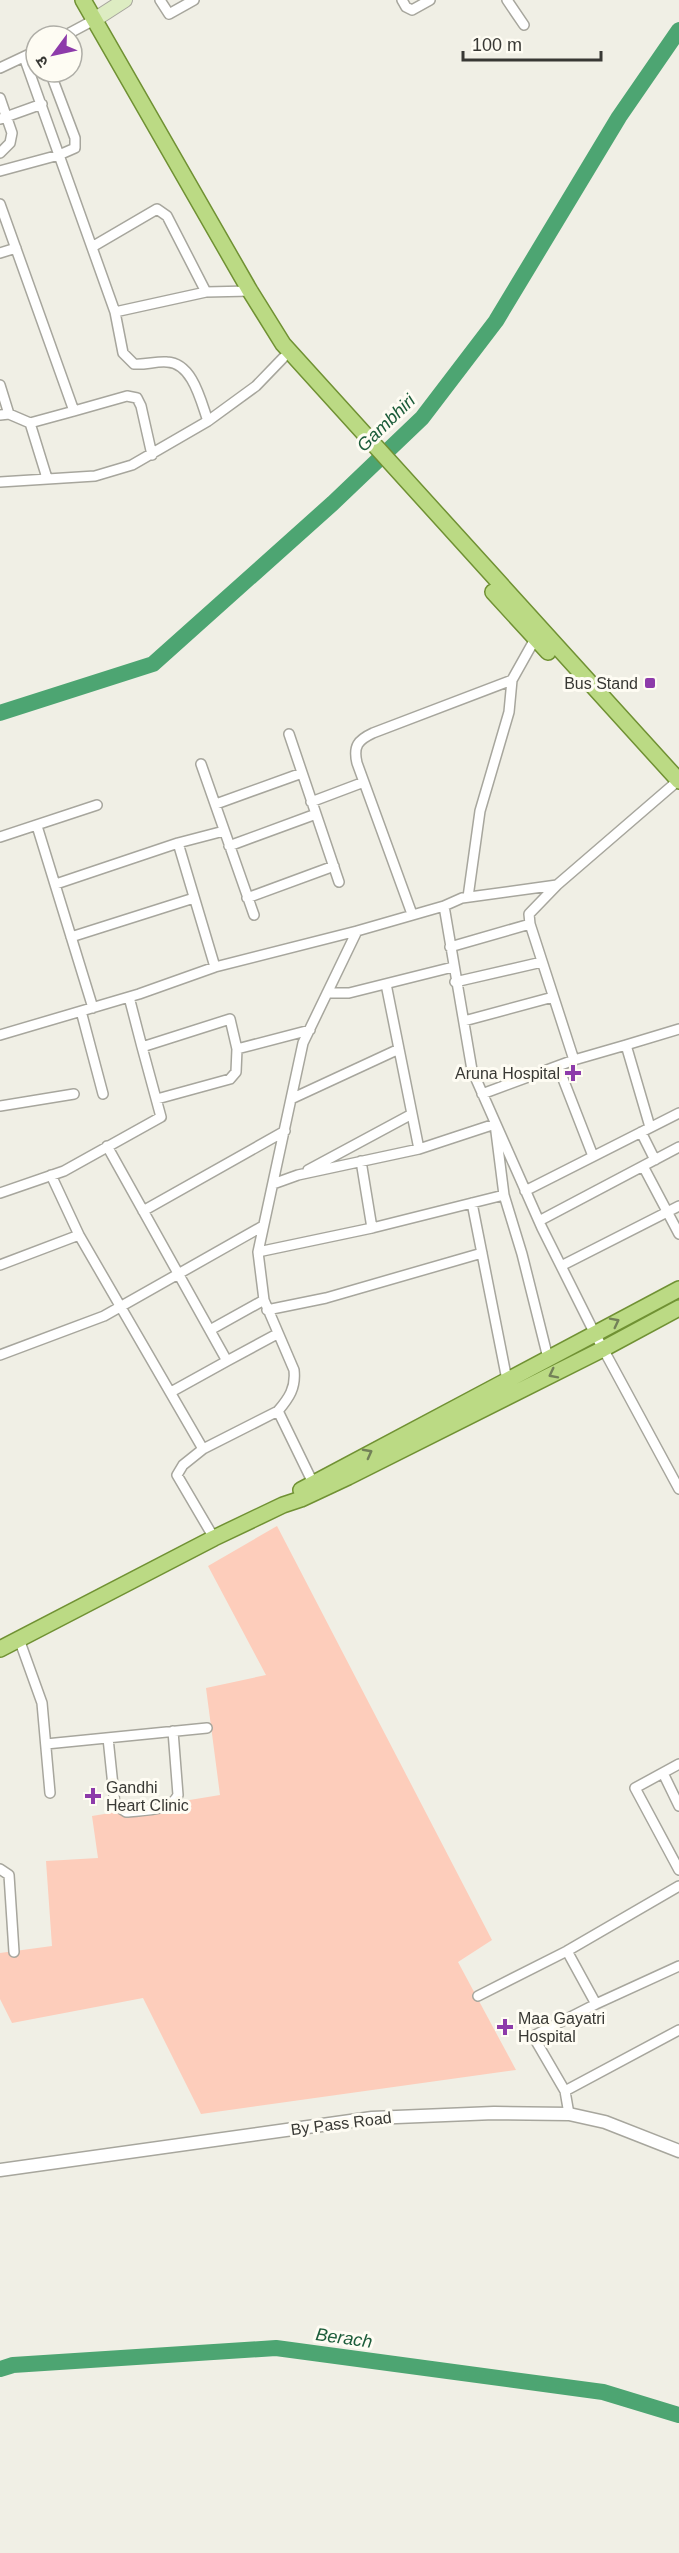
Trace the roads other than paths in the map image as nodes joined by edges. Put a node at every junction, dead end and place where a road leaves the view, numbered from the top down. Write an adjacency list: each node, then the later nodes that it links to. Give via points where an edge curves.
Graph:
1 (83, 0): 8 (main road)
2 (125, 0): 8 (main road)
3 (160, 0): 4 (street, via 169,14)
4 (194, 0)
5 (402, 0): 6 (street, via 412,10)
6 (430, 0)
7 (507, 0): 10 (street)
8 (94, 20): 9 (street); 25 (main road)
9 (84, 25)
10 (524, 25)
11 (24, 57): 12 (street)
12 (0, 68)
13 (34, 84): 16 (street)
14 (54, 84): 19 (street, via 76,144)
15 (0, 98): 17 (street)
16 (42, 104): 17 (street); 19 (street)
17 (3, 118): 18 (street, via 12,138)
18 (0, 153)
19 (59, 155): 20 (street); 22 (street)
20 (0, 169)
21 (0, 204): 23 (street)
22 (92, 247): 26 (street, via 157,209 167,216); 27 (street)
23 (16, 248): 24 (street); 31 (street)
24 (0, 253)
25 (250, 291): 26 (street); 28 (main road)
26 (206, 292): 27 (street)
27 (115, 312): 33 (street, via 121,347 127,358 134,364 169,362 184,369)
28 (270, 325): 29 (main road, via 270,336); 38 (main road, via 296,361)
29 (283, 358): 33 (street, via 256,386); 38 (main road)
30 (0, 385): 32 (street)
31 (74, 411): 34 (street); 35 (street, via 127,396 137,398)
32 (5, 415): 34 (street)
33 (208, 421): 35 (street)
34 (30, 423): 36 (street)
35 (152, 454): 36 (street, via 132,465 94,476)
36 (47, 478): 37 (street)
37 (0, 482)
38 (524, 619): 39 (main road); 45 (main road)
39 (535, 639): 40 (street); 45 (main road)
40 (512, 680): 44 (street, via 365,737 358,742 355,754); 59 (street, via 509,712 480,811)
41 (289, 734): 43 (street)
42 (201, 764): 47 (street)
43 (302, 773): 46 (street); 47 (street)
44 (364, 782): 46 (street); 63 (street)
45 (678, 784): 58 (street)
46 (312, 802): 49 (street)
47 (216, 804): 51 (street)
48 (97, 805): 50 (street)
49 (316, 814): 54 (street); 55 (street)
50 (37, 826): 52 (street); 57 (street)
51 (224, 831): 53 (street); 54 (street)
52 (0, 837)
53 (178, 843): 57 (street); 60 (street)
54 (230, 846): 61 (street)
55 (334, 866): 56 (street); 61 (street)
56 (339, 882)
57 (56, 884): 67 (street)
58 (557, 885): 59 (street); 65 (street, via 529,914)
59 (468, 897): 62 (street)
60 (194, 898): 67 (street); 70 (street)
61 (248, 898): 64 (street)
62 (444, 906): 63 (street); 68 (street)
63 (412, 914): 66 (street)
64 (254, 915)
65 (530, 924): 68 (street); 69 (street)
66 (357, 931): 70 (street); 74 (street)
67 (71, 937): 77 (street)
68 (450, 947): 71 (street)
69 (542, 962): 72 (street); 76 (street)
70 (214, 967): 75 (street)
71 (453, 967): 72 (street); 73 (street)
72 (455, 982): 79 (street)
73 (386, 984): 74 (street, via 349,993); 85 (street)
74 (327, 993): 80 (street)
75 (129, 997): 77 (street); 84 (street)
76 (553, 997): 79 (street); 87 (street)
77 (93, 1008): 78 (street)
78 (81, 1011): 82 (street); 90 (street)
79 (464, 1021): 91 (street, via 472,1070)
80 (310, 1029): 86 (street); 93 (street, via 303,1043)
81 (679, 1029): 83 (street)
82 (0, 1035)
83 (626, 1045): 87 (street); 98 (street)
84 (142, 1047): 86 (street, via 230,1019); 92 (street)
85 (399, 1048): 93 (street); 96 (street)
86 (237, 1049): 92 (street, via 236,1072 230,1079)
87 (574, 1060): 88 (street)
88 (558, 1066): 91 (street); 103 (street)
89 (74, 1094): 94 (street)
90 (103, 1094)
91 (482, 1094): 97 (street)
92 (157, 1099): 100 (street, via 161,1117)
93 (291, 1099): 99 (street)
94 (0, 1106)
95 (679, 1113): 98 (street)
96 (412, 1114): 102 (street); 108 (street)
97 (495, 1124): 102 (street); 110 (street); 112 (street)
98 (646, 1130): 103 (street); 104 (street)
99 (285, 1131): 109 (street); 115 (street)
100 (107, 1146): 107 (street); 115 (street)
101 (679, 1147): 104 (street)
102 (419, 1149): 105 (street)
103 (593, 1156): 110 (street)
104 (655, 1160): 106 (street)
105 (361, 1161): 108 (street); 119 (street)
106 (643, 1166): 116 (street); 117 (street)
107 (51, 1175): 111 (street); 121 (street)
108 (298, 1175): 109 (street)
109 (273, 1184): 118 (street)
110 (525, 1191): 117 (street)
111 (0, 1193)
112 (504, 1195): 113 (street); 136 (street)
113 (472, 1203): 119 (street); 123 (street)
114 (679, 1206): 116 (street)
115 (143, 1211): 126 (street)
116 (668, 1212): 120 (street); 125 (street)
117 (539, 1221): 125 (street)
118 (263, 1226): 122 (street); 126 (street)
119 (372, 1228): 122 (street)
120 (679, 1234)
121 (79, 1235): 124 (street); 129 (street)
122 (258, 1252): 128 (street)
123 (482, 1253): 128 (street, via 326,1298); 138 (street)
124 (0, 1265)
125 (561, 1266): 132 (street)
126 (178, 1274): 129 (street); 131 (street)
127 (679, 1289): 132 (main road, one-way to 127)
128 (265, 1305): 131 (street); 133 (street)
129 (121, 1306): 135 (street); 139 (street)
130 (679, 1308): 134 (main road)
131 (210, 1330): 137 (street)
132 (594, 1332): 134 (street); 136 (main road)
133 (277, 1334): 137 (street); 140 (street, via 294,1370 295,1382)
134 (603, 1349): 142 (main road, one-way to 142); 143 (street)
135 (0, 1355)
136 (548, 1358): 138 (main road)
137 (227, 1361): 139 (street)
138 (507, 1380): 142 (main road, one-way to 138)
139 (171, 1392): 141 (street)
140 (278, 1411): 141 (street); 142 (street)
141 (203, 1449): 144 (street, via 177,1475)
142 (315, 1487): 144 (main road)
143 (679, 1489)
144 (214, 1538): 145 (main road)
145 (19, 1639): 146 (main road); 150 (street, via 42,1703)
146 (0, 1649)
147 (207, 1728): 148 (street)
148 (173, 1731): 149 (street); 149 (street, via 176,1801 168,1806 126,1812 115,1804)
149 (108, 1738): 150 (street)
150 (46, 1744): 153 (street)
151 (679, 1764): 152 (street)
152 (663, 1773): 154 (street); 156 (street, via 635,1788)
153 (50, 1793)
154 (679, 1806)
155 (0, 1869): 159 (street, via 9,1875)
156 (679, 1870)
157 (679, 1886): 158 (street)
158 (567, 1951): 161 (street); 162 (street)
159 (14, 1952)
160 (679, 1966): 162 (street)
161 (478, 1996)
162 (596, 2004): 164 (street, via 533,2036)
163 (679, 2030): 164 (street)
164 (565, 2091): 165 (street)
165 (563, 2115): 166 (street, By Pass Road, via 605,2122); 167 (street, By Pass Road, via 494,2113 372,2118)
166 (679, 2151)
167 (2, 2166)

